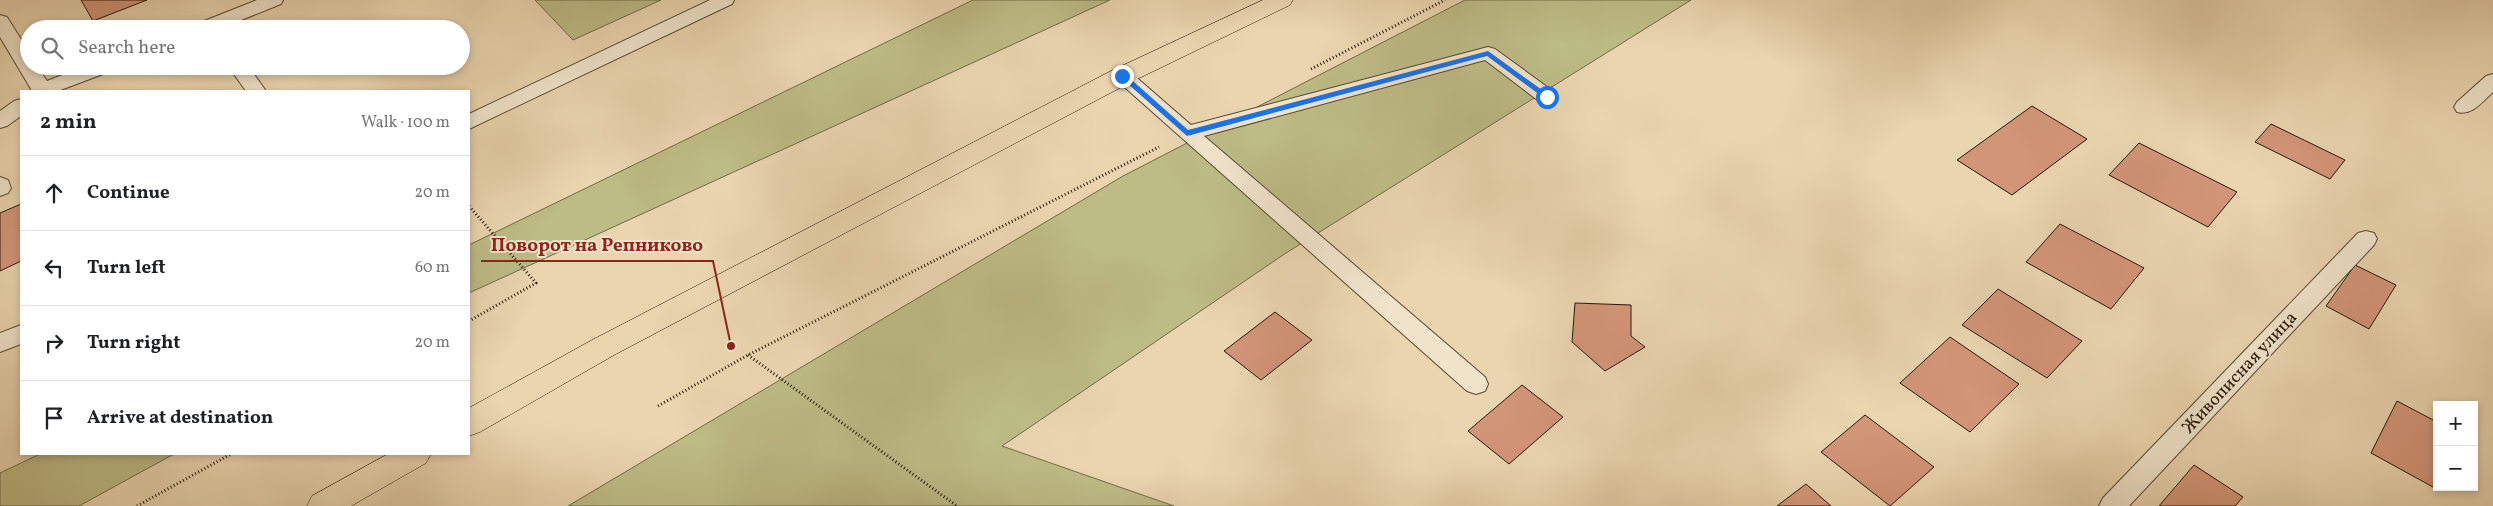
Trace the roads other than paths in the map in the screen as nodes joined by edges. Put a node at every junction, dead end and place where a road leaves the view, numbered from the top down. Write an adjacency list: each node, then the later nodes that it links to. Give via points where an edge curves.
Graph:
1 (274, 0): 4 (lane)
2 (725, 0): 19 (lane)
3 (1282, 0): 10 (main road)
4 (226, 20)
5 (0, 21): 6 (lane)
6 (20, 55)
7 (32, 75): 12 (lane)
8 (81, 75): 13 (lane)
9 (244, 75): 14 (lane)
10 (1122, 76): 20 (lane); 25 (main road, via 604,347)
11 (2493, 81): 17 (lane)
12 (40, 90)
13 (44, 90)
14 (255, 90)
15 (1547, 97): 20 (lane, via 1488,53)
16 (20, 107): 18 (lane)
17 (2464, 107)
18 (0, 122)
19 (470, 122)
20 (1187, 133): 24 (lane)
21 (2366, 239): 28 (lane, Живописная улица)
22 (20, 334): 23 (lane)
23 (0, 344)
24 (1476, 384)
25 (470, 422)
26 (413, 455): 27 (main road)
27 (323, 506)
28 (2112, 506)

